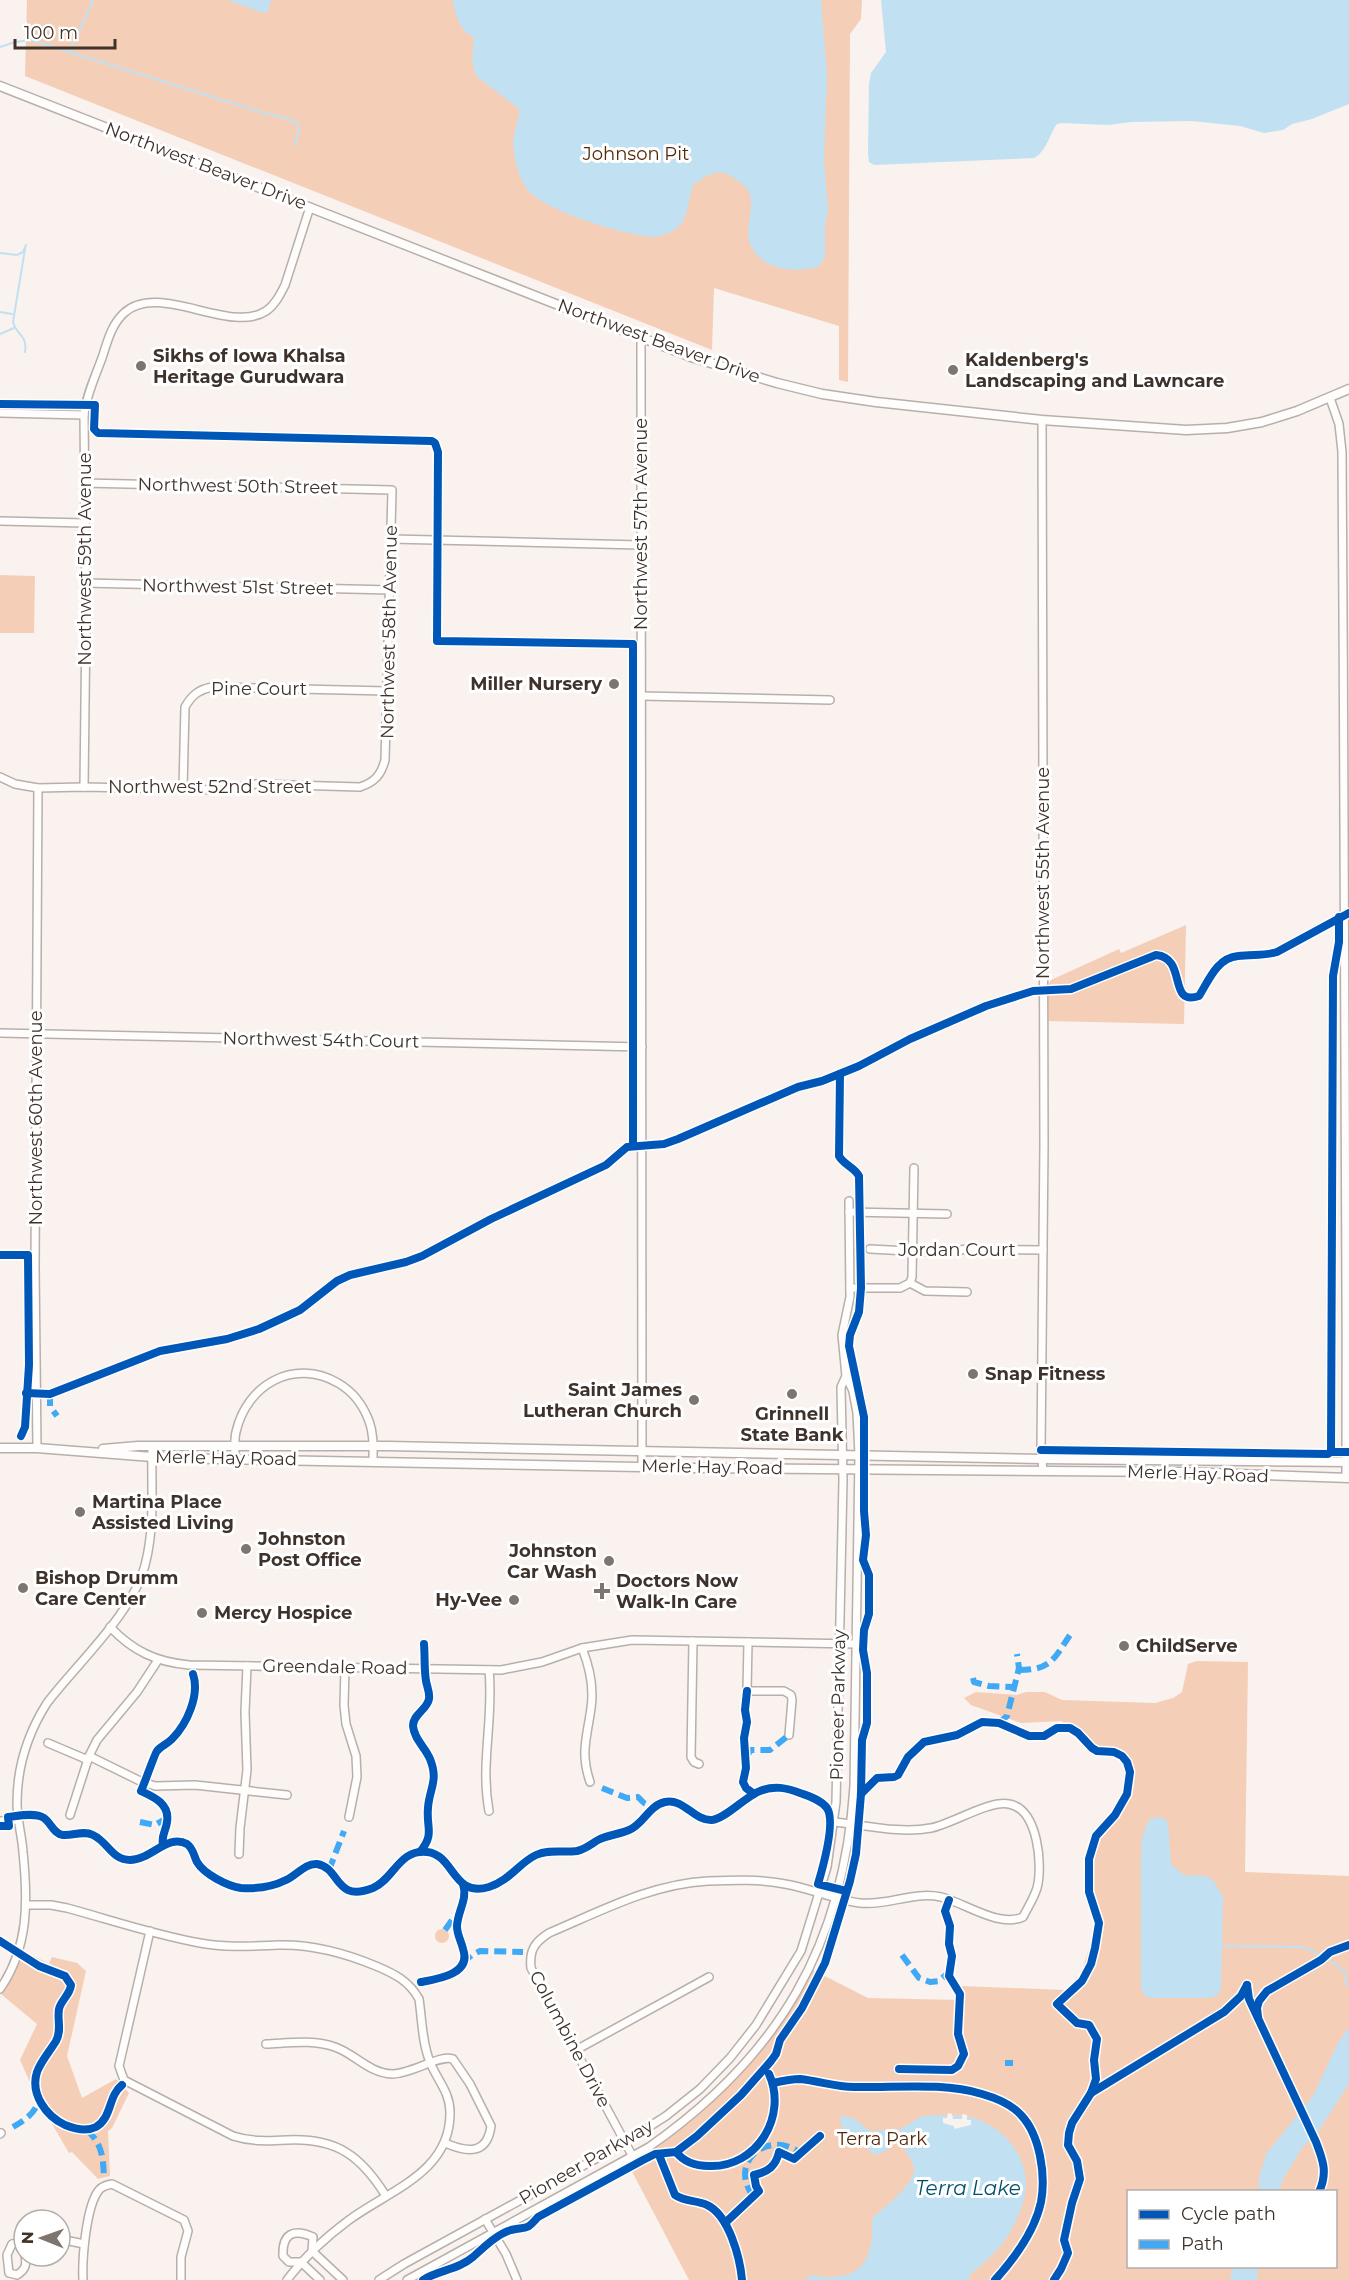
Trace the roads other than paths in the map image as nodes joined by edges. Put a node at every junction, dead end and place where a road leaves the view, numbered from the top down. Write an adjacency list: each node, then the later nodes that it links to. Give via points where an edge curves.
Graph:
1 (0, 86): 2 (main road, Northwest Beaver Drive)
2 (310, 207): 3 (main road, Northwest Beaver Drive); 7 (street, Northwest 59th Avenue, via 285,285 267,311 236,316 152,302 125,312 110,334)
3 (641, 338): 8 (main road, Northwest Beaver Drive, via 733,370 822,394); 14 (street, Northwest 57th Avenue)
4 (1349, 390): 5 (main road, Northwest Beaver Drive)
5 (1330, 398): 8 (main road, Northwest Beaver Drive, via 1262,422 1206,430); 53 (street, via 1339,424 1342,452)
6 (0, 412): 7 (street)
7 (84, 415): 9 (street, Northwest 59th Avenue)
8 (1042, 420): 35 (street, Northwest 55th Avenue)
9 (84, 483): 10 (street, Northwest 50th Street); 12 (street, Northwest 59th Avenue)
10 (392, 490): 13 (street, Northwest 58th Avenue)
11 (0, 521): 12 (street)
12 (85, 523): 15 (street, Northwest 59th Avenue)
13 (391, 539): 14 (street); 16 (street, Northwest 58th Avenue)
14 (640, 545): 18 (street, Northwest 57th Avenue)
15 (86, 583): 16 (street, Northwest 51st Street); 22 (street, Northwest 59th Avenue)
16 (391, 590): 17 (street, Northwest 58th Avenue)
17 (388, 691): 20 (street, Northwest 58th Avenue); 24 (street, Pine Court, via 199,689 185,707)
18 (640, 696): 19 (street); 27 (street, Northwest 57th Avenue)
19 (830, 700)
20 (381, 774): 24 (street, Northwest 52nd Street, via 360,787 256,784 223,790)
21 (0, 777): 23 (street, Northwest 52nd Street)
22 (84, 787): 23 (street, Northwest 52nd Street); 24 (street, Northwest 52nd Street)
23 (38, 788): 26 (street, Northwest 60th Avenue)
24 (183, 789)
25 (0, 1033): 26 (street, Northwest 54th Court)
26 (37, 1034): 27 (street, Northwest 54th Court); 44 (street, Northwest 60th Avenue)
27 (642, 1047): 45 (street, Northwest 57th Avenue)
28 (914, 1168): 31 (street)
29 (849, 1201): 30 (street, Pioneer Parkway)
30 (849, 1212): 31 (street); 37 (street, Pioneer Parkway)
31 (913, 1213): 32 (street); 34 (street)
32 (947, 1214)
33 (870, 1249): 34 (street, Jordan Court)
34 (913, 1250): 35 (street, Jordan Court); 36 (street)
35 (1043, 1250): 51 (street, Northwest 55th Avenue)
36 (910, 1283): 37 (street, via 900,1288); 38 (street, via 922,1291)
37 (850, 1288): 39 (street, Pioneer Parkway, via 842,1335)
38 (967, 1292)
39 (846, 1376): 47 (street, Pioneer Parkway, via 842,1387); 48 (street, Pioneer Parkway, via 857,1413)
40 (235, 1446): 41 (main road, Merle Hay Road); 41 (street, via 242,1415 258,1391 281,1377 301,1372 328,1377 353,1395 369,1420); 42 (main road, Merle Hay Road); 50 (street)
41 (373, 1446): 45 (main road, Merle Hay Road); 52 (street)
42 (152, 1447): 46 (main road, Merle Hay Road); 49 (street)
43 (0, 1448): 44 (main road, Merle Hay Road)
44 (37, 1448): 46 (main road, Merle Hay Road)
45 (642, 1450): 47 (main road, Merle Hay Road); 54 (street, Northwest 57th Avenue)
46 (76, 1451): 49 (main road, Merle Hay Road)
47 (843, 1455): 48 (main road, Merle Hay Road); 55 (street, Pioneer Parkway)
48 (859, 1455): 51 (main road, Merle Hay Road); 56 (street, Pioneer Parkway)
49 (151, 1457): 50 (main road, Merle Hay Road); 59 (street, via 146,1562 129,1602)
50 (235, 1459): 52 (main road, Merle Hay Road)
51 (1041, 1459): 53 (main road, Merle Hay Road); 57 (street, Northwest 55th Avenue)
52 (373, 1462): 54 (main road, Merle Hay Road)
53 (1348, 1462): 58 (street)
54 (642, 1466): 55 (main road, Merle Hay Road)
55 (843, 1470): 56 (main road, Merle Hay Road); 62 (street, Pioneer Parkway)
56 (859, 1470): 57 (main road, Merle Hay Road); 63 (street, Pioneer Parkway)
57 (1043, 1471): 58 (main road, Merle Hay Road)
58 (1348, 1478)
59 (110, 1627): 65 (street, Greendale Road, via 124,1642); 79 (street, via 47,1703 34,1727 20,1770)
60 (693, 1641): 61 (street, Greendale Road); 64 (street, Greendale Road, via 632,1640); 72 (street, via 691,1757)
61 (748, 1642): 62 (street, Greendale Road); 69 (street, via 747,1690 784,1691 791,1695)
62 (839, 1644): 63 (street, Greendale Road); 81 (street, Pioneer Parkway)
63 (855, 1644): 82 (street, Pioneer Parkway)
64 (582, 1648): 68 (street, Greendale Road, via 521,1667); 73 (street, via 592,1684 583,1753)
65 (158, 1660): 66 (street, Greendale Road); 71 (street, via 137,1692 104,1729)
66 (247, 1666): 67 (street, Greendale Road); 74 (street)
67 (345, 1668): 68 (street, Greendale Road); 78 (street, via 346,1724 356,1756 357,1778)
68 (489, 1670): 76 (street, via 491,1709 484,1766)
69 (789, 1735)
70 (48, 1743): 71 (street)
71 (88, 1758): 74 (street, via 155,1786 195,1785); 77 (street)
72 (699, 1764)
73 (590, 1782)
74 (246, 1791): 75 (street); 83 (street)
75 (287, 1795)
76 (489, 1811)
77 (70, 1815)
78 (349, 1817)
79 (18, 1820): 80 (street); 86 (street)
80 (0, 1821)
81 (834, 1822): 82 (street); 84 (street, Pioneer Parkway)
82 (852, 1824): 85 (street, Pioneer Parkway); 85 (street, Columbine Drive, via 929,1828 994,1804 1017,1806 1027,1815 1034,1831 1037,1887 1023,1917 1009,1921 931,1895 871,1904)
83 (240, 1854)
84 (820, 1892): 85 (street, Columbine Drive); 91 (street, Columbine Drive, via 768,1882 682,1883 647,1891 549,1933 533,1947 531,1968); 94 (street, Pioneer Parkway, via 801,1951 756,2025 700,2089)
85 (836, 1896): 95 (street, Pioneer Parkway, via 815,1956 771,2033 712,2100)
86 (27, 1905): 87 (street, via 67,1908); 89 (street, via 22,1942)
87 (150, 1931): 92 (street, via 225,1946 280,1945 329,1950 392,1973 409,1984 419,1999); 96 (street, via 119,2066 124,2079 245,2140 317,2141 335,2146 366,2167)
88 (709, 1977): 91 (street)
89 (0, 1989)
90 (266, 2044): 92 (street, via 301,2042 334,2046 370,2068 392,2074)
91 (576, 2050): 94 (street, Columbine Drive)
92 (430, 2064): 93 (street, via 449,2104); 93 (street, via 443,2057 457,2062 491,2121 487,2140 476,2149 462,2150)
93 (445, 2143): 96 (street, via 425,2170)
94 (626, 2143): 95 (street, Columbine Drive); 97 (street, Pioneer Parkway)
95 (633, 2157): 98 (street, Pioneer Parkway)
96 (386, 2196): 102 (street)
97 (485, 2219): 98 (street); 110 (street, Pioneer Parkway)
98 (494, 2232): 111 (street, Pioneer Parkway); 112 (street)
99 (72, 2242): 101 (street)
100 (12, 2244): 104 (street, via 7,2255 9,2273 17,2275)
101 (84, 2244): 105 (street); 106 (street, via 98,2191 112,2184 179,2217 187,2225)
102 (312, 2251): 103 (street); 103 (street, via 313,2237 301,2232 286,2240 283,2256 289,2262); 109 (street)
103 (302, 2262): 107 (street); 108 (street)
104 (24, 2268)
105 (83, 2280)
106 (181, 2280)
107 (288, 2280)
108 (320, 2280)
109 (343, 2280)
110 (379, 2280)
111 (407, 2280)
112 (517, 2280)

